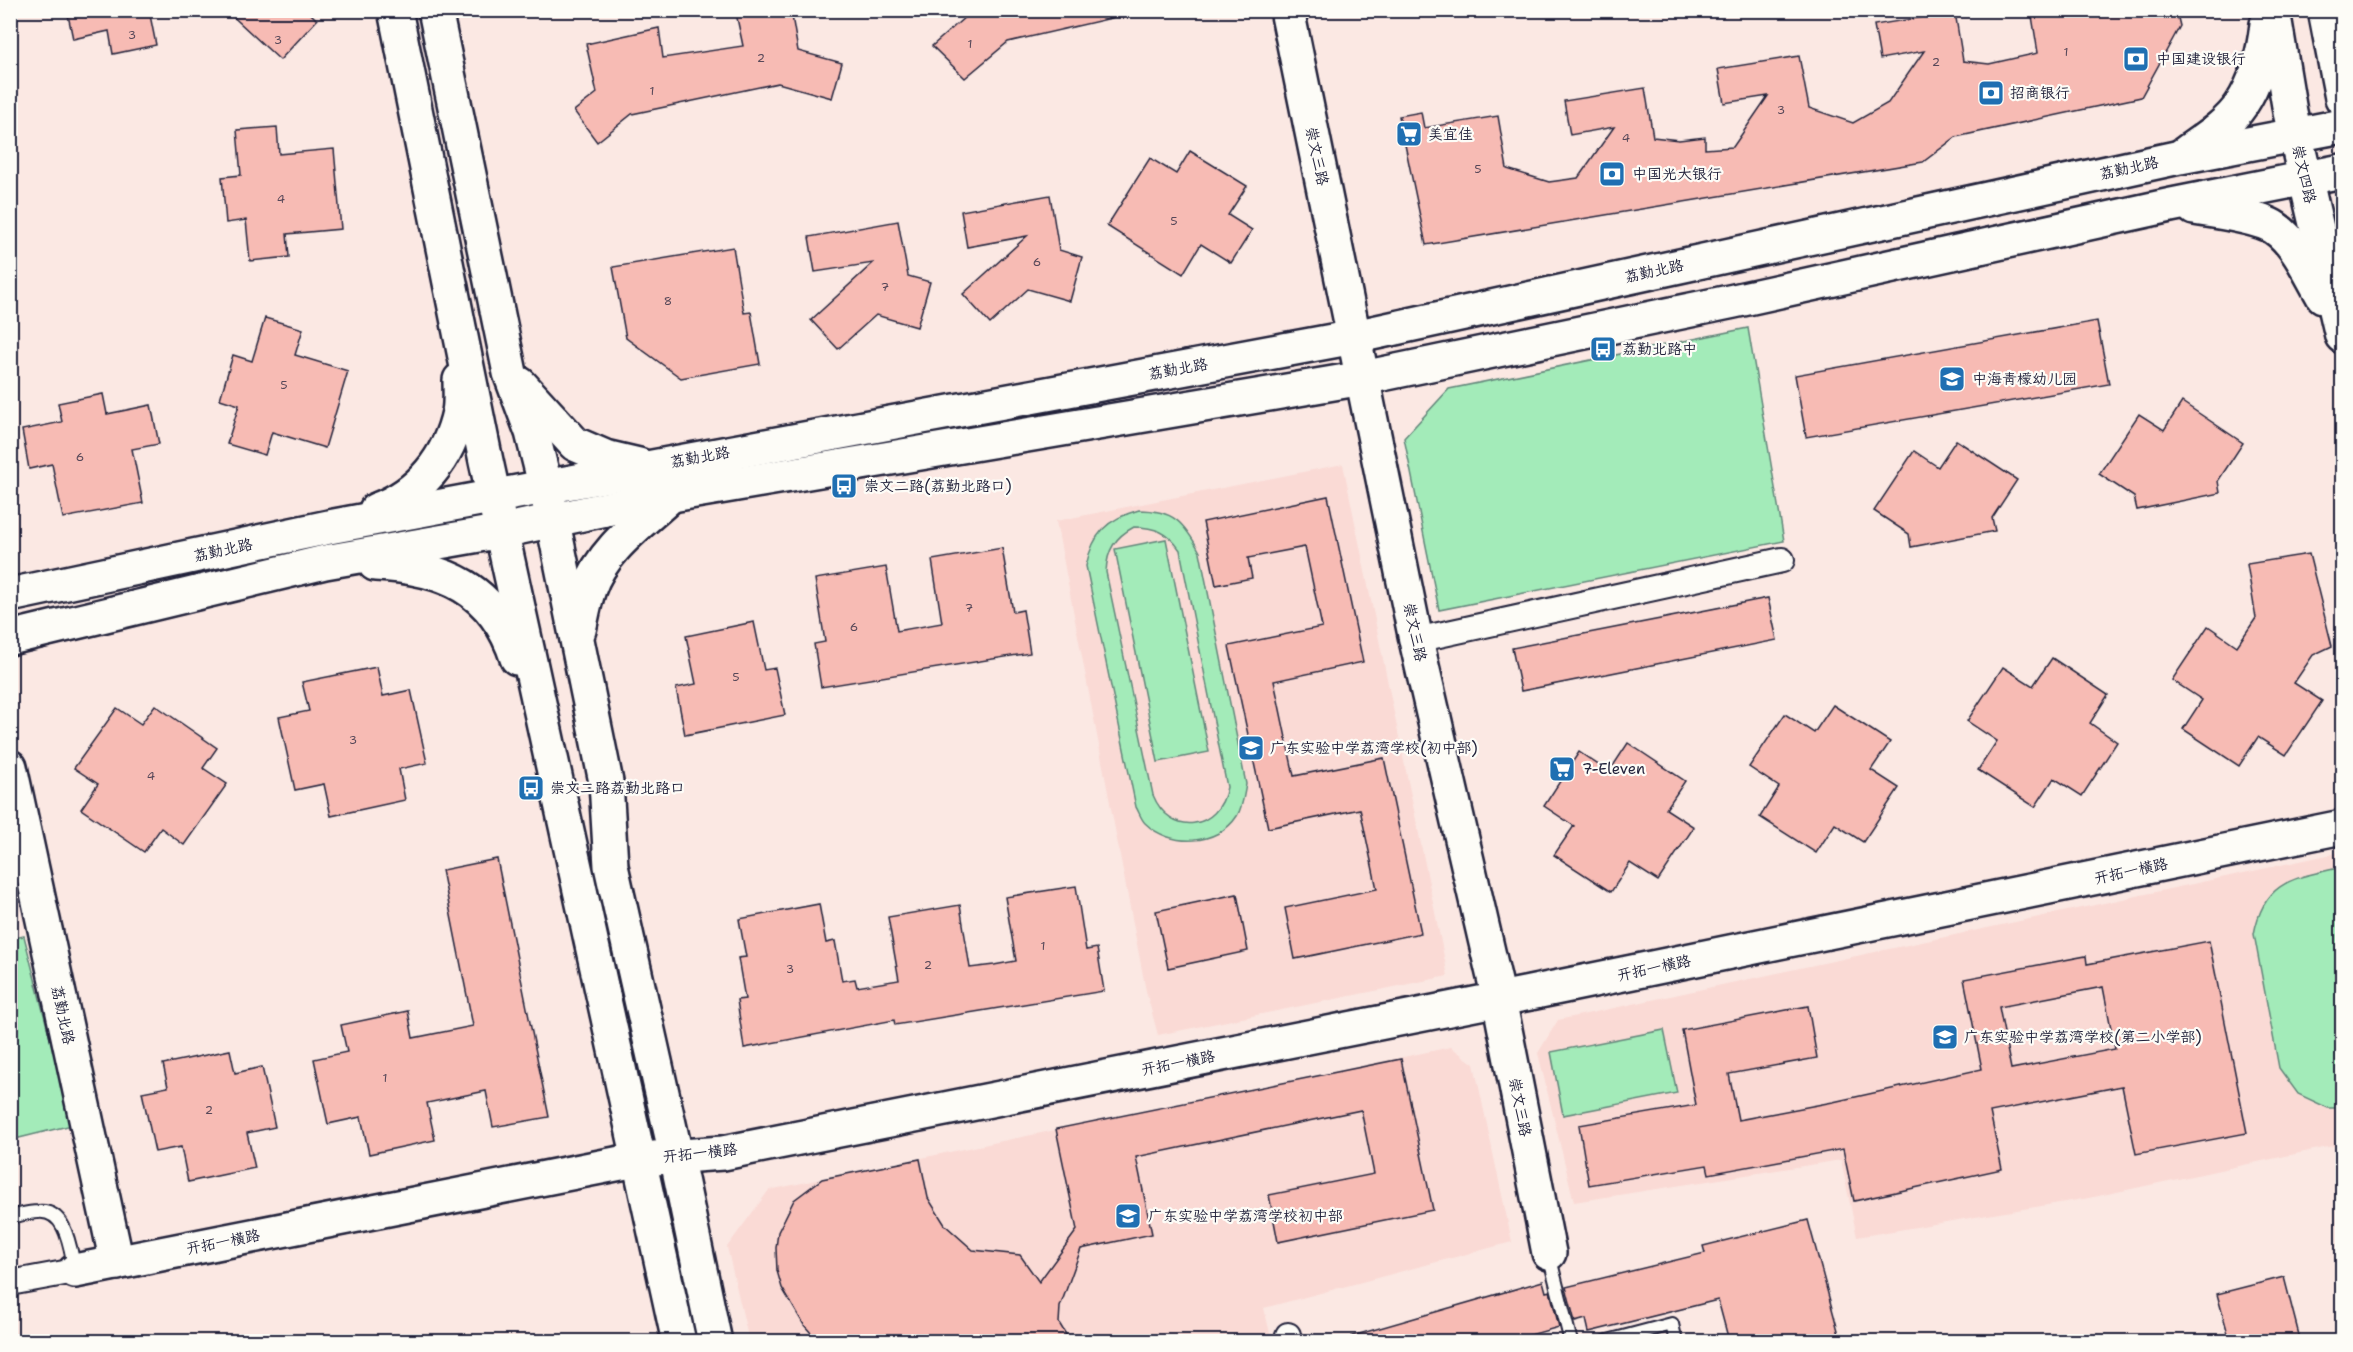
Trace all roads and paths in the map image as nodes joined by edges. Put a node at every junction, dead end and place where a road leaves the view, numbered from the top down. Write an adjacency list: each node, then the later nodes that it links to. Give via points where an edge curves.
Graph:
1 (395, 10): 17 (main road)
2 (435, 10): 19 (main road)
3 (1287, 10): 18 (main road, 崇文三路)
4 (2271, 10): 9 (main road, 崇文四路); 10 (main road, via 2259,69 2241,105)
5 (2326, 10): 6 (main road); 7 (main road)
6 (2343, 50)
7 (2343, 98)
8 (2343, 126): 9 (main road, 荔勤北路)
9 (2295, 135): 10 (main road, 荔勤北路); 12 (main road, 崇文四路)
10 (2180, 157): 13 (main road, 荔勤北路)
11 (2343, 171): 12 (main road)
12 (2306, 179): 14 (main road); 16 (main road, 崇文四路)
13 (2076, 180): 15 (main road, via 2090,190 2094,206); 18 (main road, 荔勤北路)
14 (2171, 205): 15 (main road); 16 (main road, via 2239,216 2274,228 2295,249)
15 (2082, 225): 20 (main road)
16 (2341, 331)
17 (460, 333): 24 (main road); 26 (main road, via 460,411 445,452 426,480 396,503)
18 (1354, 337): 20 (main road, 崇文三路); 21 (main road, 荔勤北路)
19 (510, 373): 21 (main road, via 575,444 605,458); 22 (main road, via 532,432)
20 (1363, 378): 23 (main road); 33 (main road, 崇文三路)
21 (647, 467): 22 (main road, 荔勤北路)
22 (546, 488): 24 (main road, 荔勤北路); 25 (main road)
23 (672, 495): 25 (main road); 32 (main road, via 601,564 589,588)
24 (494, 497): 26 (main road, 荔勤北路); 27 (main road)
25 (551, 520): 27 (main road); 32 (main road)
26 (329, 527): 30 (main road, 荔勤北路)
27 (502, 531): 29 (main road); 36 (main road)
28 (1782, 560): 33 (street)
29 (325, 561): 31 (main road); 36 (main road, via 410,566 462,584 485,601 510,638)
30 (10, 596)
31 (10, 638)
32 (578, 640): 35 (main road)
33 (1416, 640): 38 (main road, 崇文三路)
34 (10, 767): 43 (main road, 荔勤北路)
35 (606, 782): 36 (main road, via 584,762 568,766); 39 (main road, via 611,866)
36 (558, 783): 40 (main road)
37 (2343, 827): 38 (main road, 开拓一横路)
38 (1499, 999): 39 (main road, 开拓一横路, via 723,1152); 42 (main road, 崇文三路)
39 (676, 1155): 40 (main road, 开拓一横路); 47 (main road)
40 (641, 1159): 43 (main road, 开拓一横路); 46 (main road)
41 (10, 1217): 44 (lane, via 41,1211 59,1220 65,1229)
42 (1549, 1253): 48 (lane)
43 (117, 1263): 44 (main road, 开拓一横路)
44 (75, 1271): 45 (street, 开拓一横路)
45 (10, 1283)
46 (679, 1341)
47 (715, 1341)
48 (1571, 1341)
49 (1604, 1341): 50 (lane, via 1672,1324)
50 (1676, 1341)

